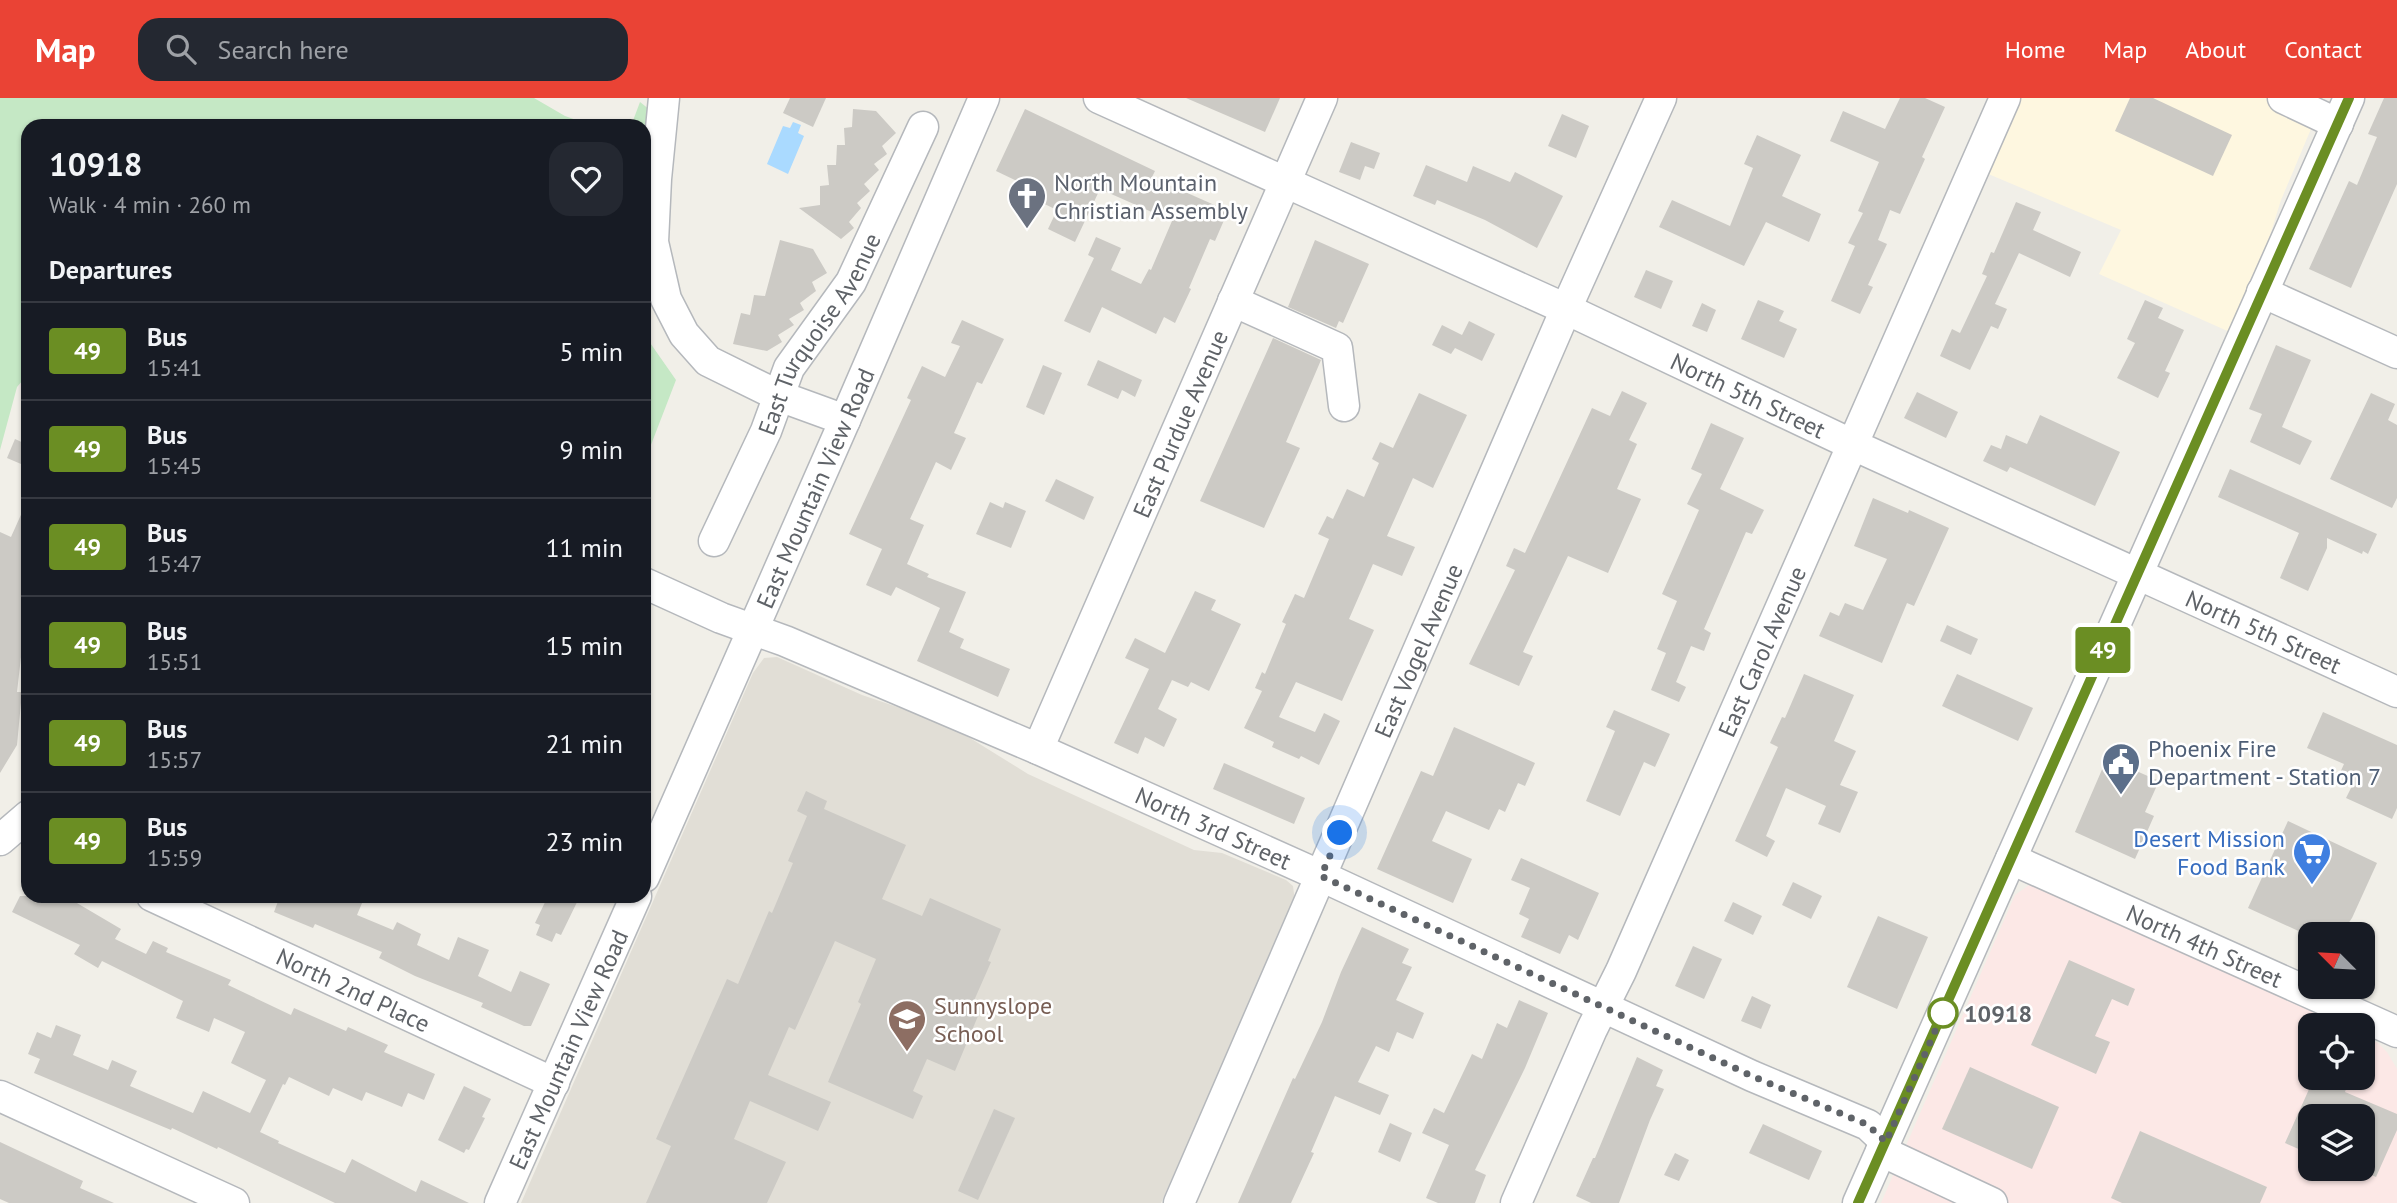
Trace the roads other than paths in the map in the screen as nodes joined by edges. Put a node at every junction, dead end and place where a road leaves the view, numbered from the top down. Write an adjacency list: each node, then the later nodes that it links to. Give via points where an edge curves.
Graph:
1 (664, 98): 15 (street, via 653,242 666,299 684,334 708,361)
2 (984, 98): 17 (street, East Mountain View Road)
3 (1099, 98): 10 (street, North 5th Street)
4 (1322, 98): 10 (street, East Purdue Avenue)
5 (1661, 98): 13 (street, East Vogel Avenue)
6 (2005, 98): 18 (street, East Carol Avenue)
7 (2283, 98): 8 (street)
8 (2343, 111): 11 (street)
9 (923, 127): 15 (street, East Turquoise Avenue, via 851,282 789,368)
10 (1284, 183): 12 (street, East Purdue Avenue); 13 (street, North 5th Street)
11 (2262, 292): 14 (street); 20 (street)
12 (1233, 301): 16 (street, via 1337,348); 24 (street, East Purdue Avenue)
13 (1566, 309): 18 (street, North 5th Street); 29 (street, East Vogel Avenue)
14 (2397, 353)
15 (779, 396): 17 (street); 19 (street, East Turquoise Avenue)
16 (1344, 406)
17 (845, 420): 22 (street, East Mountain View Road)
18 (1851, 444): 20 (street, North 5th Street); 32 (street, East Carol Avenue)
19 (714, 541)
20 (2137, 573): 23 (street, North 5th Street); 28 (street)
21 (651, 586): 22 (street, North 3rd Street)
22 (753, 629): 24 (street, North 3rd Street); 27 (street, East Mountain View Road)
23 (2397, 692)
24 (1038, 749): 29 (street, North 3rd Street)
25 (21, 822): 26 (street)
26 (0, 841)
27 (651, 855)
28 (2011, 859): 33 (street, North 4th Street); 36 (street)
29 (1321, 876): 32 (street, North 3rd Street); 39 (street, East Vogel Avenue)
30 (167, 903): 34 (street, North 2nd Place)
31 (633, 903): 34 (street, East Mountain View Road)
32 (1602, 1007): 36 (street, North 3rd Street, via 1868,1125); 40 (street, East Carol Avenue)
33 (2397, 1032)
34 (554, 1083): 38 (street, East Mountain View Road)
35 (0, 1096): 37 (street)
36 (1883, 1146): 41 (street); 42 (street, North 3rd Street)
37 (234, 1203)
38 (500, 1203)
39 (1179, 1203)
40 (1516, 1203)
41 (1858, 1203)
42 (1992, 1203)

